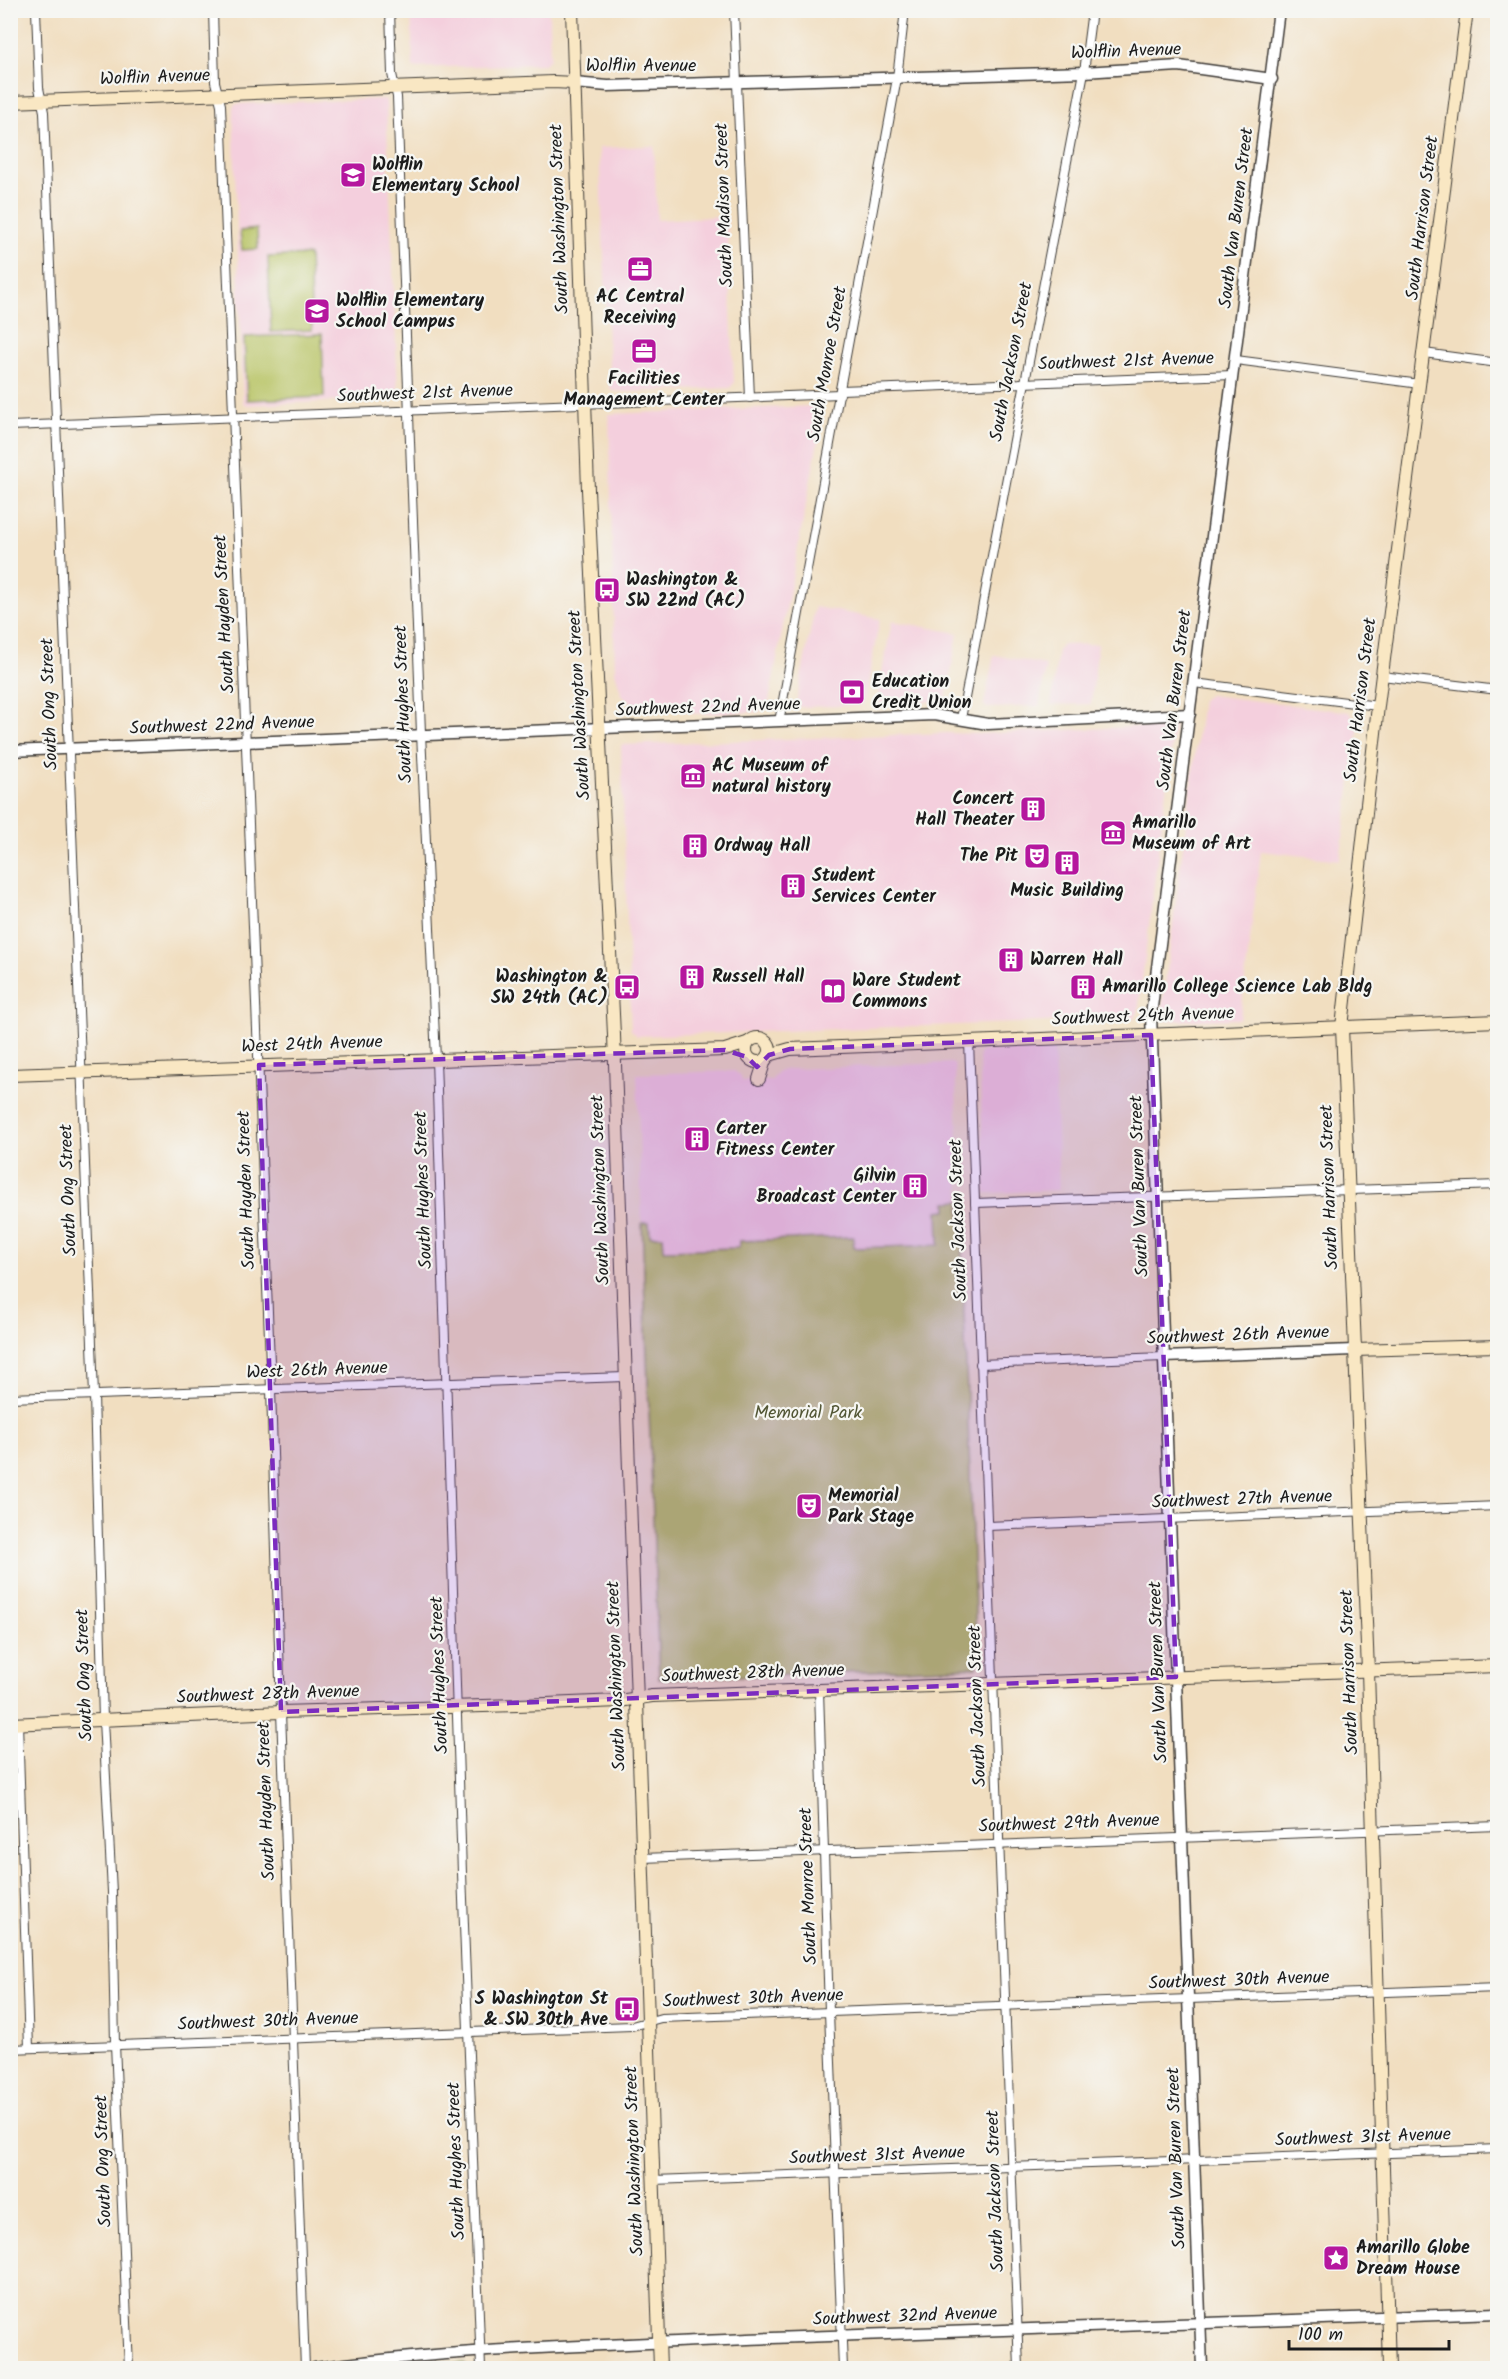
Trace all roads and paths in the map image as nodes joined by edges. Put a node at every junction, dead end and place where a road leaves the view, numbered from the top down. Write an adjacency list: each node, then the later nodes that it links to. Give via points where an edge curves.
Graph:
1 (36, 10): 17 (street, South Ong Street)
2 (213, 10): 16 (street, South Hayden Street)
3 (390, 10): 15 (street, South Hughes Street)
4 (572, 10): 14 (main road, South Washington Street)
5 (734, 10): 13 (street, South Madison Street)
6 (905, 10): 11 (street, South Monroe Street)
7 (1092, 10): 10 (street, South Jackson Street)
8 (1279, 10): 12 (street, South Van Buren Street)
9 (1467, 10): 19 (main road, South Harrison Street)
10 (1084, 72): 11 (street, Wolflin Avenue); 12 (street, Wolflin Avenue, via 1179,66); 23 (street, South Jackson Street)
11 (897, 78): 13 (street, Wolflin Avenue); 25 (street, South Monroe Street)
12 (1272, 79): 20 (street, South Van Buren Street)
13 (737, 82): 14 (street, Wolflin Avenue); 26 (street, South Madison Street)
14 (574, 84): 15 (main road, Wolflin Avenue); 27 (main road, South Washington Street)
15 (395, 88): 16 (main road, Wolflin Avenue); 28 (street, South Hughes Street)
16 (219, 94): 17 (main road, Wolflin Avenue); 29 (street, South Hayden Street)
17 (42, 100): 18 (main road, Wolflin Avenue); 30 (street, South Ong Street)
18 (10, 102)
19 (1424, 353): 21 (street); 24 (main road, South Harrison Street)
20 (1236, 360): 22 (street, South Van Buren Street); 24 (street, Southwest 21st Avenue)
21 (1497, 363)
22 (1233, 375): 23 (street, Southwest 21st Avenue); 33 (street, South Van Buren Street)
23 (1025, 382): 25 (street, Southwest 21st Avenue); 37 (street, South Jackson Street)
24 (1420, 384): 32 (main road, South Harrison Street)
25 (840, 392): 26 (street, Southwest 21st Avenue); 38 (street, South Monroe Street)
26 (750, 398): 27 (street, Southwest 21st Avenue)
27 (585, 404): 28 (street, Southwest 21st Avenue); 39 (main road, South Washington Street)
28 (410, 411): 29 (street, Southwest 21st Avenue); 40 (street, South Hughes Street)
29 (232, 417): 30 (street, Southwest 21st Avenue); 41 (street, South Hayden Street)
30 (57, 425): 31 (street, Southwest 21st Avenue); 42 (street, South Ong Street)
31 (10, 426)
32 (1382, 676): 34 (street); 35 (main road, South Harrison Street)
33 (1194, 683): 35 (street); 36 (street, South Van Buren Street)
34 (1497, 690)
35 (1378, 706): 45 (main road, South Harrison Street)
36 (1190, 714): 37 (street, Southwest 22nd Avenue, via 987,724); 46 (street, South Van Buren Street)
37 (961, 719): 38 (street, Southwest 22nd Avenue, via 934,715)
38 (779, 722): 39 (street, Southwest 22nd Avenue)
39 (599, 728): 40 (street, Southwest 22nd Avenue); 50 (main road, South Washington Street)
40 (421, 734): 41 (street, Southwest 22nd Avenue); 52 (street, South Hughes Street)
41 (247, 742): 42 (street, Southwest 22nd Avenue); 53 (street, South Hayden Street)
42 (69, 748): 43 (street, Southwest 22nd Avenue); 54 (street, South Ong Street)
43 (10, 751)
44 (1497, 1021): 45 (main road, Southwest 24th Avenue)
45 (1342, 1027): 46 (main road, Southwest 24th Avenue); 57 (main road, South Harrison Street)
46 (1151, 1035): 47 (main road, Southwest 24th Avenue); 58 (street, South Van Buren Street)
47 (969, 1042): 51 (main road, Southwest 24th Avenue, via 790,1049); 59 (street, South Jackson Street)
48 (747, 1043): 49 (main road, Southwest 24th Avenue); 51 (main road, via 745,1052); 51 (main road, Southwest 24th Avenue, via 757,1037)
49 (725, 1050): 50 (main road, Southwest 24th Avenue); 51 (main road, Southwest 24th Avenue)
50 (614, 1054): 52 (main road, West 24th Avenue); 64 (main road, South Washington Street)
51 (760, 1055)
52 (436, 1059): 53 (main road, West 24th Avenue); 65 (street, South Hughes Street)
53 (259, 1065): 54 (main road, West 24th Avenue); 66 (street, South Hayden Street)
54 (81, 1071): 55 (main road, West 24th Avenue); 67 (street, South Ong Street)
55 (10, 1075)
56 (1497, 1185): 57 (street)
57 (1347, 1190): 58 (street); 61 (main road, South Harrison Street)
58 (1157, 1196): 59 (street); 62 (street, South Van Buren Street)
59 (975, 1203): 63 (street, South Jackson Street)
60 (1497, 1346): 61 (main road, Southwest 26th Avenue)
61 (1354, 1350): 62 (street, Southwest 26th Avenue); 70 (main road, South Harrison Street)
62 (1164, 1358): 63 (street, Southwest 26th Avenue); 71 (street, South Van Buren Street)
63 (980, 1364): 72 (street, South Jackson Street)
64 (625, 1377): 65 (street, West 26th Avenue); 78 (main road, South Washington Street)
65 (446, 1384): 66 (street, West 26th Avenue); 79 (street, South Hughes Street)
66 (271, 1389): 67 (street, West 26th Avenue); 80 (street, South Hayden Street)
67 (94, 1395): 68 (street, West 26th Avenue); 81 (street, South Ong Street)
68 (10, 1398)
69 (1497, 1506): 70 (street, Southwest 27th Avenue)
70 (1362, 1512): 71 (street, Southwest 27th Avenue); 74 (main road, South Harrison Street)
71 (1170, 1518): 72 (street, Southwest 27th Avenue); 75 (street, South Van Buren Street)
72 (987, 1526): 76 (street, South Jackson Street)
73 (1497, 1666): 74 (main road, Southwest 28th Avenue)
74 (1368, 1671): 75 (main road, Southwest 28th Avenue); 84 (main road, South Harrison Street)
75 (1176, 1677): 76 (main road, Southwest 28th Avenue); 85 (street, South Van Buren Street)
76 (994, 1683): 77 (main road, Southwest 28th Avenue); 86 (street, South Jackson Street)
77 (819, 1690): 78 (main road, Southwest 28th Avenue); 87 (street, South Monroe Street)
78 (635, 1698): 79 (main road, Southwest 28th Avenue); 88 (main road, South Washington Street)
79 (458, 1706): 80 (main road, Southwest 28th Avenue); 95 (street, South Hughes Street)
80 (280, 1712): 81 (main road, Southwest 28th Avenue); 96 (street, South Hayden Street)
81 (103, 1719): 82 (main road, Southwest 28th Avenue); 97 (street, South Ong Street)
82 (14, 1723): 98 (street)
83 (1497, 1826): 84 (street, Southwest 29th Avenue)
84 (1372, 1830): 85 (street, Southwest 29th Avenue); 90 (main road, South Harrison Street)
85 (1181, 1836): 86 (street, Southwest 29th Avenue); 91 (street, South Van Buren Street)
86 (999, 1844): 87 (street, Southwest 29th Avenue); 92 (street, South Jackson Street)
87 (825, 1850): 88 (street, Southwest 29th Avenue); 93 (street, South Monroe Street)
88 (642, 1858): 94 (main road, South Washington Street)
89 (1497, 1988): 90 (street, Southwest 30th Avenue)
90 (1376, 1993): 91 (street, Southwest 30th Avenue); 101 (main road, South Harrison Street)
91 (1187, 2000): 92 (street, Southwest 30th Avenue); 102 (street, South Van Buren Street)
92 (1005, 2006): 93 (street, Southwest 30th Avenue); 103 (street, South Jackson Street)
93 (829, 2012): 94 (street, Southwest 30th Avenue, via 661,2018); 104 (street, South Monroe Street)
94 (648, 2022): 95 (street, Southwest 30th Avenue, via 632,2026); 105 (main road, South Washington Street)
95 (469, 2032): 96 (street, Southwest 30th Avenue); 112 (street, South Hughes Street)
96 (292, 2038): 97 (street, Southwest 30th Avenue); 114 (street, South Hayden Street)
97 (115, 2044): 98 (street, Southwest 30th Avenue); 113 (street, South Ong Street)
98 (29, 2048): 99 (street, Southwest 30th Avenue)
99 (10, 2049)
100 (1497, 2150): 101 (street, Southwest 31st Avenue)
101 (1381, 2154): 102 (street, Southwest 31st Avenue); 107 (main road, South Harrison Street)
102 (1193, 2161): 103 (street, Southwest 31st Avenue); 108 (street, South Van Buren Street)
103 (1012, 2167): 104 (street, Southwest 31st Avenue); 109 (street, South Jackson Street)
104 (835, 2174): 105 (street, Southwest 31st Avenue); 110 (street, South Monroe Street)
105 (654, 2180): 111 (main road, South Washington Street)
106 (1497, 2313): 107 (street, Southwest 32nd Avenue)
107 (1387, 2316): 108 (street, Southwest 32nd Avenue); 121 (main road, South Harrison Street)
108 (1201, 2323): 109 (street, Southwest 32nd Avenue); 120 (street, South Van Buren Street)
109 (1018, 2330): 110 (street, Southwest 32nd Avenue); 119 (street, South Jackson Street)
110 (842, 2336): 111 (street, Southwest 32nd Avenue); 118 (street, South Monroe Street)
111 (659, 2343): 112 (street, Southwest 32nd Avenue); 117 (main road, South Washington Street)
112 (480, 2351): 115 (street, Southwest 32nd Avenue); 116 (street, South Hughes Street)
113 (129, 2368)
114 (305, 2368)
115 (315, 2368)
116 (481, 2368)
117 (660, 2368)
118 (843, 2368)
119 (1019, 2368)
120 (1202, 2368)
121 (1389, 2368)

